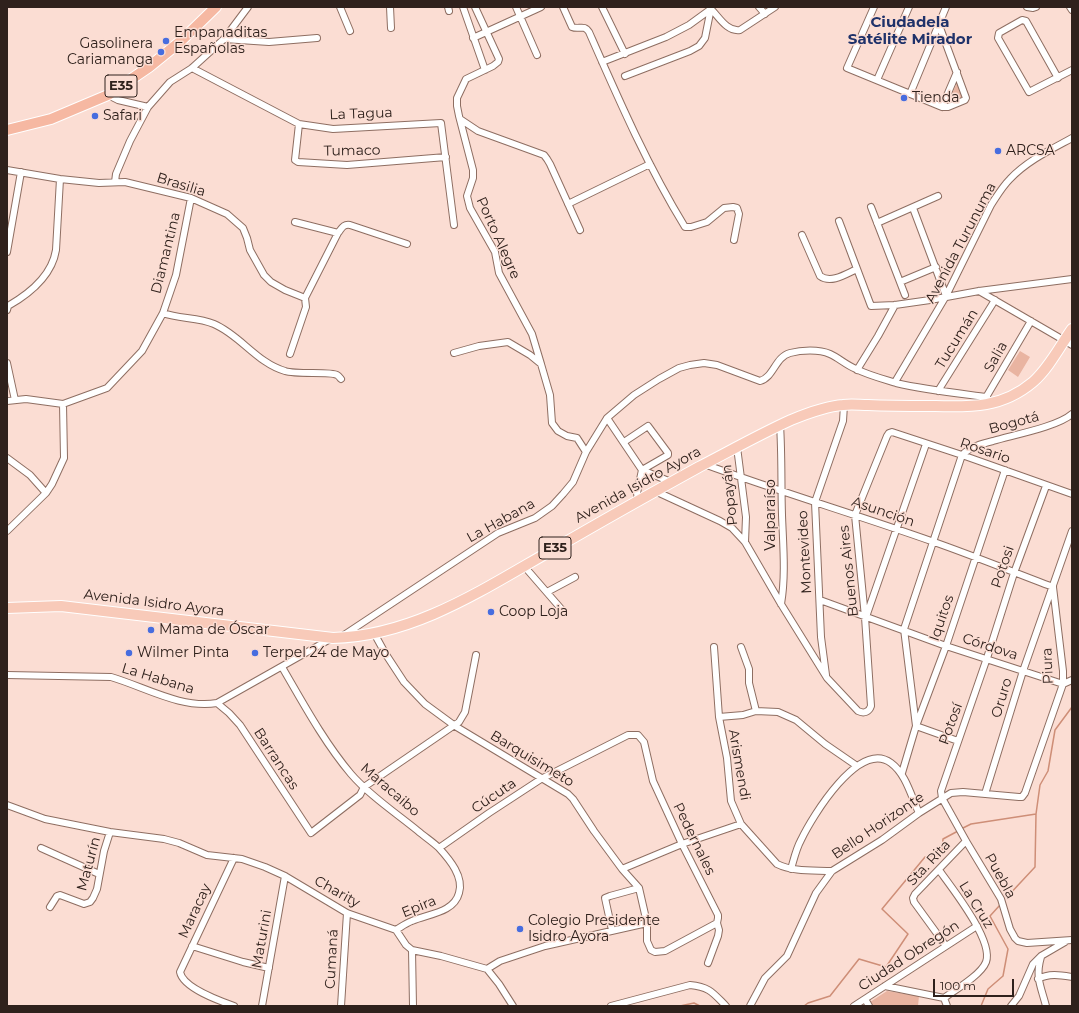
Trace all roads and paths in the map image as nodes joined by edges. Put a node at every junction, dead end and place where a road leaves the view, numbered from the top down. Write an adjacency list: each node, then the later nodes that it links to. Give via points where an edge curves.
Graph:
1 (216, 7): 41 (highway, E35, via 149,67)
2 (248, 7): 29 (street)
3 (340, 7): 25 (street)
4 (390, 7): 24 (street)
5 (463, 7): 28 (street)
6 (475, 7): 26 (street)
7 (516, 7): 22 (street)
8 (541, 7): 22 (street)
9 (563, 7): 32 (street, via 572,27 587,28)
10 (602, 7): 30 (street)
11 (759, 7): 21 (street)
12 (775, 7): 21 (street)
13 (874, 7): 39 (street, via 847,68)
14 (909, 7): 39 (street)
15 (946, 7): 23 (street)
16 (1027, 7): 17 (street)
17 (1036, 7)
18 (1070, 7): 20 (street)
19 (711, 8): 21 (street, via 729,29 734,31 740,30); 30 (street, via 689,25); 37 (street, via 704,38 699,46)
20 (1072, 10)
21 (764, 14)
22 (520, 16): 26 (street); 31 (street)
23 (939, 25): 36 (street); 40 (street)
24 (391, 28)
25 (350, 31)
26 (486, 32): 28 (street); 34 (street, Porto Alegre, via 499,59)
27 (317, 38): 29 (street, via 269,42)
28 (473, 38): 34 (street)
29 (224, 39): 33 (street)
30 (625, 54): 32 (street)
31 (537, 55)
32 (602, 62): 49 (street)
33 (192, 68): 42 (street, via 170,82); 45 (street, La Tagua)
34 (484, 70): 44 (street, Porto Alegre, via 466,79 457,98)
35 (1072, 70): 38 (street)
36 (958, 72): 43 (street); 43 (street, via 966,99)
37 (624, 76)
38 (1058, 78): 38 (street, via 1029,92 998,38 999,33 1022,20 1026,21)
39 (877, 80): 40 (street)
40 (910, 94): 43 (street)
41 (108, 95): 42 (street); 46 (highway, E35, via 51,118)
42 (148, 107): 53 (street, via 130,141)
43 (942, 107)
44 (459, 118): 56 (street, via 478,131 544,155); 87 (street, Porto Alegre, via 473,170 467,196 470,208 495,252 499,273 532,334)
45 (299, 124): 48 (street, La Tagua, via 333,129 441,123); 48 (street, Tumaco, via 295,160 298,162 347,165)
46 (7, 130)
47 (1072, 138): 75 (street, Avenida Turunuma, via 1033,160 1009,180 991,205)
48 (446, 157): 62 (street, La Tagua)
49 (650, 164): 56 (street); 66 (street, via 687,228 709,221 724,208 737,208 739,214)
50 (7, 170): 51 (street, Brasilia)
51 (21, 172): 52 (street, Brasilia); 68 (street)
52 (60, 179): 53 (street, Brasilia); 79 (street, via 55,259 31,291 8,306)
53 (114, 182): 55 (street, Brasilia, via 125,182)
54 (938, 196): 58 (street)
55 (191, 198): 76 (street, Brasilia, via 227,214 243,228 250,250 264,275 285,290); 80 (street, Diamantina, via 176,275)
56 (568, 204): 63 (street)
57 (871, 207): 61 (street)
58 (913, 208): 61 (street); 69 (street)
59 (839, 221): 70 (street)
60 (295, 222): 64 (street)
61 (878, 223): 72 (street)
62 (454, 225)
63 (580, 230)
64 (338, 233): 67 (street, via 346,224); 76 (street)
65 (802, 235): 70 (street, via 820,276 832,279)
66 (734, 240)
67 (407, 244)
68 (7, 252)
69 (936, 267): 72 (street); 75 (street)
70 (857, 269): 78 (street, via 871,306)
71 (1072, 279): 73 (street)
72 (900, 282): 74 (street)
73 (979, 290): 75 (street); 77 (street)
74 (905, 295)
75 (946, 296): 78 (street); 90 (street, Avenida Turunuma)
76 (305, 298): 85 (street, via 306,307)
77 (995, 300): 81 (street); 91 (street, Tucumán)
78 (895, 305): 88 (street)
79 (7, 310)
80 (163, 312): 89 (street, via 214,324 276,368 295,373 337,374); 95 (street, Diamantina, via 142,352 107,388)
81 (1031, 321): 83 (street); 92 (street, Salia)
82 (1072, 329): 83 (main road, Avenida Isidro Ayora / E35)
83 (1068, 342): 97 (main road, Avenida Isidro Ayora / E35, via 1035,381 1013,396)
84 (454, 353): 87 (street, via 508,342)
85 (290, 354)
86 (7, 363): 93 (street)
87 (541, 364): 105 (street, via 550,395 552,424 567,436 577,438)
88 (857, 370): 90 (street); 99 (street, La Habana, via 824,352 796,352 785,355 766,378 760,381 717,364 690,364 634,395)
89 (341, 379)
90 (896, 382): 91 (street)
91 (938, 391): 92 (street)
92 (987, 397): 97 (street, Salia)
93 (15, 400): 94 (street); 95 (street)
94 (7, 401)
95 (63, 404): 116 (street, via 64,458)
96 (844, 405): 97 (main road, Avenida Isidro Ayora / E35); 100 (main road, Avenida Isidro Ayora / E35, via 807,414); 119 (street, Montevideo, via 843,421)
97 (981, 406)
98 (1072, 414): 106 (street, Bogotá, via 1056,423 968,449)
99 (607, 418): 102 (street); 105 (street, La Habana)
100 (780, 425): 104 (main road, Avenida Isidro Ayora / E35); 115 (street, Valparaíso, via 783,458)
101 (889, 433): 103 (street, Rosario); 120 (street, Buenos Aires)
102 (624, 442): 109 (street); 109 (street, via 648,426 668,453)
103 (926, 444): 106 (street, Rosario); 122 (street)
104 (737, 447): 108 (main road, Avenida Isidro Ayora / E35); 111 (street, Popayán)
105 (586, 452): 139 (street, La Habana, via 573,482 552,506 535,518 498,533)
106 (962, 455): 110 (street, Rosario); 125 (street)
107 (7, 458): 116 (street, via 30,474)
108 (704, 464): 111 (street, Asunción); 112 (main road, Avenida Isidro Ayora / E35)
109 (642, 470): 112 (street); 118 (street, via 637,493)
110 (1005, 470): 113 (street, Rosario); 126 (street, Iquitos)
111 (740, 478): 115 (street, Asunción); 124 (street, Popayán, via 746,517)
112 (672, 482): 114 (main road, Avenida Isidro Ayora / E35)
113 (1046, 486): 117 (street, Rosario); 128 (street, Potosi)
114 (655, 491): 118 (main road, Avenida Isidro Ayora / E35); 124 (street, via 720,521 732,528)
115 (781, 492): 119 (street, Asunción); 133 (street, Valparaíso, via 784,588)
116 (46, 493): 121 (street)
117 (1072, 494)
118 (638, 501): 127 (main road, Avenida Isidro Ayora / E35)
119 (815, 502): 120 (street, Asunción); 132 (street, Montevideo)
120 (855, 515): 122 (street, Asunción); 136 (street, Buenos Aires)
121 (9, 528)
122 (896, 530): 125 (street, Asunción); 136 (street)
123 (1072, 530): 130 (street, Piura)
124 (745, 542): 133 (street)
125 (934, 542): 126 (street, Asunción); 137 (street)
126 (975, 558): 128 (street, Asunción); 140 (street, Iquitos)
127 (524, 566): 131 (street); 138 (main road, Avenida Isidro Ayora / E35, via 443,610 400,627)
128 (1014, 573): 130 (street, Asunción); 144 (street, Potosi)
129 (575, 577): 131 (street)
130 (1053, 587): 146 (street, Oruro); 150 (street, Piura)
131 (547, 592): 135 (street)
132 (820, 600): 136 (street, Córdova); 148 (street, Montevideo, via 821,637)
133 (781, 604): 148 (street)
134 (7, 608): 139 (main road, Avenida Isidro Ayora / E35, via 61,606)
135 (563, 611)
136 (865, 617): 137 (street, Córdova); 148 (street, Buenos Aires, via 870,710 862,713 858,711)
137 (904, 630): 140 (street, Córdova); 155 (street)
138 (374, 633): 139 (main road, Avenida Isidro Ayora / E35); 154 (street, Barquisimeto, via 409,688 425,704)
139 (337, 638): 145 (street, La Habana)
140 (946, 646): 144 (street, Córdova); 155 (street, Iquitos)
141 (714, 647): 153 (street, Arismendi)
142 (741, 647): 152 (street, via 749,669 749,683)
143 (476, 655): 154 (street, via 466,712)
144 (987, 658): 146 (street, Córdova); 157 (street, Potosí)
145 (282, 667): 151 (street, La Habana); 161 (street, Maracaibo, via 336,753)
146 (1023, 671): 150 (street, Córdova); 162 (street, Oruro)
147 (7, 675): 151 (street, La Habana, via 111,677 191,703)
148 (827, 678)
149 (1072, 680): 150 (street)
150 (1063, 684): 163 (street, Piura, via 1026,793)
151 (217, 703): 161 (street, Barrancas, via 240,725 311,833 360,795)
152 (756, 711): 153 (street); 158 (street, via 778,712 796,720)
153 (719, 718): 167 (street, Arismendi, via 727,758 731,801)
154 (455, 726): 160 (street, Barquisimeto); 161 (street)
155 (916, 726): 157 (street); 159 (street, Iquitos)
156 (628, 735): 160 (street, Cúcuta); 170 (street, Pedernales, via 638,735 644,742 653,781)
157 (958, 741): 164 (street, Potosí, via 943,783)
158 (857, 766): 159 (street, via 882,758); 175 (street, via 842,779 820,807 800,841)
159 (902, 773): 166 (street)
160 (541, 779): 172 (street, Cúcuta); 174 (street, Barquisimeto, via 573,798)
161 (364, 787): 172 (street, Maracaibo)
162 (985, 794): 163 (street, Bello Horizonte); 164 (street, Bello Horizonte, via 951,793)
163 (1022, 797)
164 (942, 798): 166 (street, Bello Horizonte); 169 (street, Puebla)
165 (7, 806): 168 (street, Charity, via 45,819)
166 (919, 812): 177 (street, Bello Horizonte, via 882,840)
167 (742, 824): 170 (street); 175 (street, Arismendi, via 777,864)
168 (110, 832): 173 (street, Charity, via 164,839 207,855); 178 (street, Maturín)
169 (966, 841): 176 (street, Sta. Rita); 189 (street, Puebla, via 1002,900 1010,929 1018,941 1027,943)
170 (682, 844): 174 (street); 185 (street, Pedernales, via 718,915)
171 (41, 848): 178 (street)
172 (439, 848): 180 (street, Maracaibo, via 455,869)
173 (234, 858): 179 (street, Charity); 190 (street, Maracay)
174 (622, 869): 181 (street, Barquisimeto)
175 (791, 869): 177 (street, Arismendi)
176 (939, 870): 186 (street, La Cruz); 191 (street, Sta. Rita, via 913,898)
177 (832, 871): 209 (street, Bello Horizonte, via 816,893 787,956 765,978)
178 (99, 874): 182 (street, Maturín, via 93,898 87,904 60,895)
179 (285, 876): 183 (street, Charity); 195 (street, Maturini)
180 (461, 885): 187 (street, Epira, via 453,904 446,909 411,921)
181 (639, 888): 184 (street, Barquisimeto); 188 (street, via 606,898)
182 (50, 907)
183 (347, 913): 187 (street, Charity); 204 (street, Cumaná)
184 (647, 923): 185 (street, Barquisimeto, via 648,945 655,952 661,952); 188 (street)
185 (716, 923): 194 (street, Pedernales, via 718,936)
186 (977, 926): 191 (street, Ciudad Obregón); 200 (street, La Cruz, via 983,936 986,962 977,973)
187 (396, 930): 192 (street)
188 (612, 930): 196 (street, via 545,946 500,961)
189 (1070, 940): 193 (street)
190 (192, 946): 195 (street); 202 (street, Maracay, via 181,969 181,976 216,1000)
191 (946, 946): 199 (street, Ciudad Obregón)
192 (412, 950): 196 (street); 205 (street)
193 (1041, 956): 198 (street); 213 (street, via 1030,968 1019,996)
194 (708, 963)
195 (268, 968): 203 (street, Maturini)
196 (487, 969): 206 (street)
197 (1072, 977): 198 (street, via 1053,975)
198 (1038, 979): 214 (street)
199 (885, 986): 200 (street); 201 (street, Ciudad Obregón)
200 (944, 998): 212 (street)
201 (865, 999): 210 (street, Ciudad Obregón); 211 (street)
202 (234, 1006)
203 (262, 1006)
204 (341, 1006)
205 (413, 1006)
206 (512, 1006)
207 (611, 1006): 208 (street, via 690,985 710,990)
208 (726, 1006)
209 (750, 1006)
210 (854, 1006)
211 (869, 1006)
212 (947, 1006)
213 (1011, 1006)
214 (1046, 1006)

